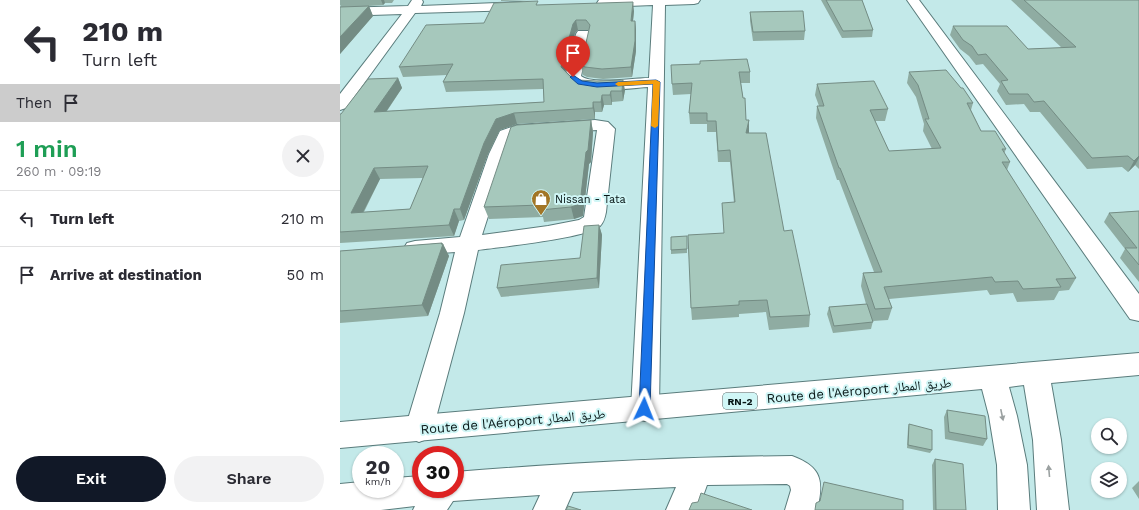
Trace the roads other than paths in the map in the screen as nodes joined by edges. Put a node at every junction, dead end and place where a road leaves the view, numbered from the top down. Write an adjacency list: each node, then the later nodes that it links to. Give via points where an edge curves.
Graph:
1 (694, 0): 3 (street)
2 (913, 0): 13 (street)
3 (659, 1): 4 (street); 9 (street)
4 (589, 4)
5 (414, 5): 6 (street); 7 (street); 10 (street)
6 (535, 6)
7 (340, 12)
8 (583, 34): 9 (street, via 573,77 580,83 597,85)
9 (656, 82): 17 (street)
10 (340, 105)
11 (468, 244): 11 (street, via 585,226 593,221 606,129 595,125 516,130 506,135); 12 (street); 18 (street, via 448,328)
12 (396, 249)
13 (1139, 312)
14 (1139, 364): 15 (street, Route de l'Aéroport طريق المطار / RN-2)
15 (1036, 374): 16 (street, Route de l'Aéroport طريق المطار / RN-2); 31 (street, one-way to 15, via 1047,440)
16 (993, 378): 17 (street, Route de l'Aéroport طريق المطار / RN-2); 30 (street, one-way to 30, via 1012,465)
17 (644, 409): 18 (street, Route de l'Aéroport طريق المطار / RN-2)
18 (419, 429): 19 (street, Route de l'Aéroport طريق المطار / RN-2)
19 (340, 435)
20 (697, 471): 21 (street); 28 (street); 29 (street, via 792,470 802,478 806,490)
21 (564, 478): 22 (street); 27 (street)
22 (464, 486)
23 (412, 492): 25 (street)
24 (437, 498): 26 (street)
25 (340, 499)
26 (429, 510)
27 (549, 510)
28 (682, 510)
29 (801, 510)
30 (1014, 510)
31 (1053, 510)

